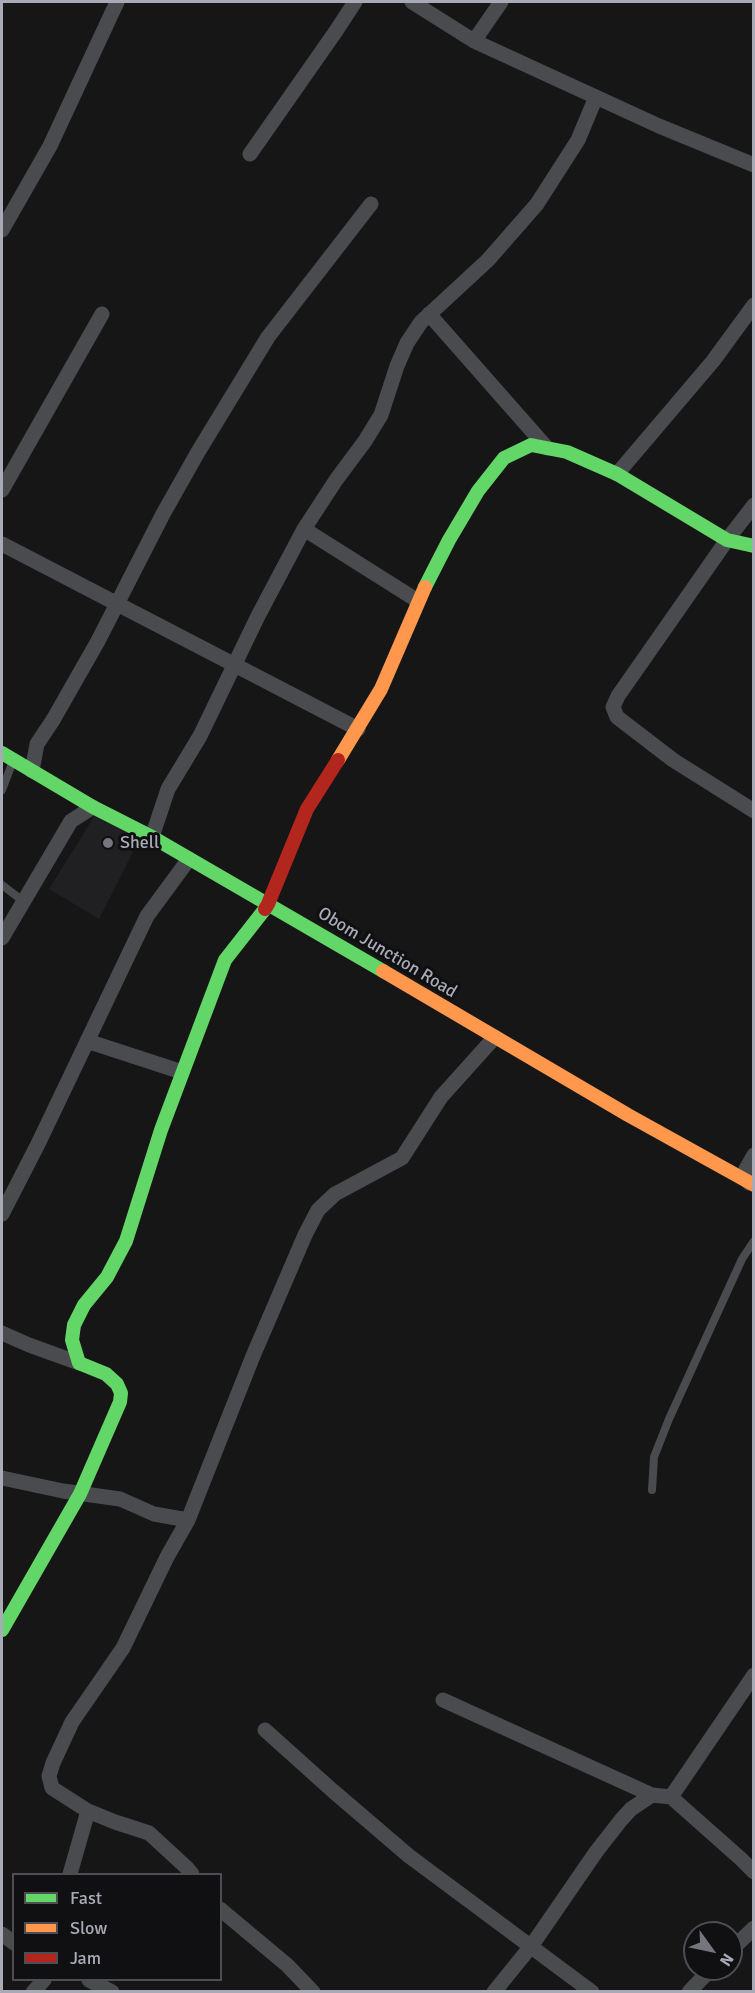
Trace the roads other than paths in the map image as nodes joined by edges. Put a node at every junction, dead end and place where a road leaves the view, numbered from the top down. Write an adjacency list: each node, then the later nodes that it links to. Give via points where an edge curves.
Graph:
1 (117, 2): 10 (street, via 50,146)
2 (355, 2): 7 (street)
3 (412, 2): 5 (street)
4 (501, 2): 5 (street)
5 (474, 41): 6 (street)
6 (596, 97): 8 (street); 13 (street, via 578,140 537,204 488,260)
7 (250, 154)
8 (753, 165)
9 (371, 204): 23 (street, via 268,337 198,452)
10 (2, 230)
11 (753, 305): 15 (street, via 713,361)
12 (102, 314): 16 (street)
13 (429, 314): 14 (street); 18 (street, via 407,343 381,415)
14 (547, 448): 15 (street, via 567,452); 22 (street, via 531,445 504,458 478,491)
15 (617, 474): 19 (street)
16 (2, 490)
17 (753, 505): 19 (street)
18 (304, 529): 22 (street); 24 (street)
19 (727, 540): 21 (street); 30 (street, via 613,707 617,717 673,760)
20 (2, 544): 23 (street)
21 (753, 546)
22 (418, 601): 25 (street, via 386,679)
23 (117, 603): 24 (street); 27 (street, via 38,744)
24 (235, 665): 25 (street); 31 (street, via 168,789)
25 (358, 729): 35 (street, via 307,809)
26 (8, 756): 27 (street, Obom Junction Road); 28 (lane)
27 (32, 771): 29 (street, Obom Junction Road)
28 (2, 790)
29 (93, 807): 31 (street, Obom Junction Road); 34 (street, via 71,821)
30 (753, 811)
31 (152, 837): 32 (street, Obom Junction Road)
32 (189, 859): 35 (street, Obom Junction Road); 38 (street, via 147,916)
33 (2, 885): 34 (lane)
34 (23, 901): 36 (street)
35 (268, 904): 37 (street, Obom Junction Road); 39 (street, via 225,960)
36 (2, 938)
37 (495, 1037): 41 (street, Obom Junction Road); 49 (street, via 441,1097 402,1158 335,1194 318,1210 253,1356)
38 (87, 1041): 39 (street); 42 (street)
39 (182, 1072): 45 (street, via 126,1240 74,1325 72,1340)
40 (753, 1155): 41 (street, via 746,1169)
41 (751, 1184)
42 (2, 1214)
43 (753, 1241): 47 (lane, via 669,1419 654,1456)
44 (2, 1333): 45 (street)
45 (79, 1363): 48 (street, via 106,1374 121,1393)
46 (2, 1478): 48 (street)
47 (652, 1490)
48 (80, 1494): 49 (street, via 120,1499 154,1514); 50 (street)
49 (188, 1520): 56 (street, via 127,1641 72,1722 53,1763 49,1776 52,1788)
50 (2, 1630)
51 (753, 1675): 55 (street)
52 (443, 1700): 54 (street)
53 (265, 1730): 61 (street, via 409,1856)
54 (652, 1795): 55 (street); 61 (street, via 630,1809)
55 (671, 1797): 57 (street)
56 (88, 1811): 58 (street); 59 (street, via 149,1833)
57 (753, 1872)
58 (71, 1873)
59 (191, 1873)
60 (222, 1911): 64 (street)
61 (532, 1945): 65 (street); 66 (street)
62 (91, 1981): 63 (street)
63 (112, 1992)
64 (313, 1992)
65 (494, 1992)
66 (592, 1992)

